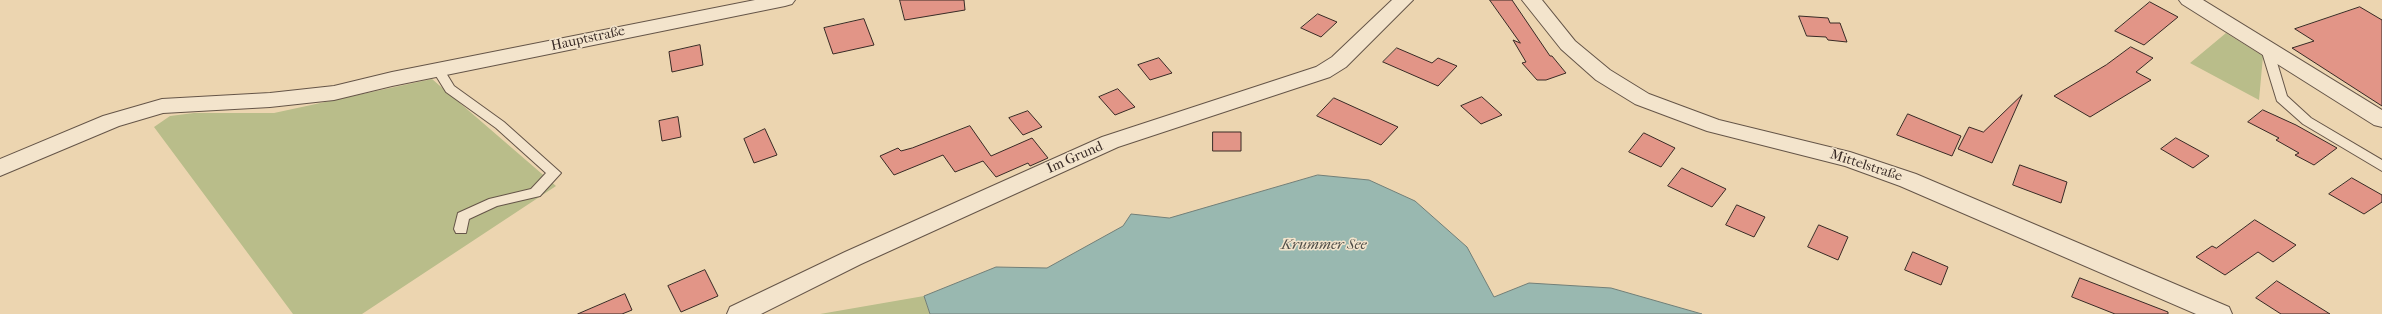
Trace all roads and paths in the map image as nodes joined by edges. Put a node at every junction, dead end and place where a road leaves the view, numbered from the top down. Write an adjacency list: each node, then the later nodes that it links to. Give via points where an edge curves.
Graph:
1 (785, 0): 6 (street, Hauptstraße)
2 (1403, 0): 11 (street, Im Grund, via 1339,62 1323,72 1110,142 853,258)
3 (1532, 0): 12 (street, Mittelstraße, via 1568,44 1603,75 1642,99 1715,126 1830,154 1908,180)
4 (2189, 0): 5 (street)
5 (2267, 49): 7 (street); 8 (lane, via 2281,98 2307,121)
6 (438, 71): 9 (street, Hauptstraße, via 334,93 270,100 162,106 111,121); 10 (lane, via 450,88 500,125 554,173 535,193 494,202 463,216)
7 (2382, 120)
8 (2382, 166)
9 (0, 168)
10 (461, 229)
11 (739, 314)
12 (2220, 314)

